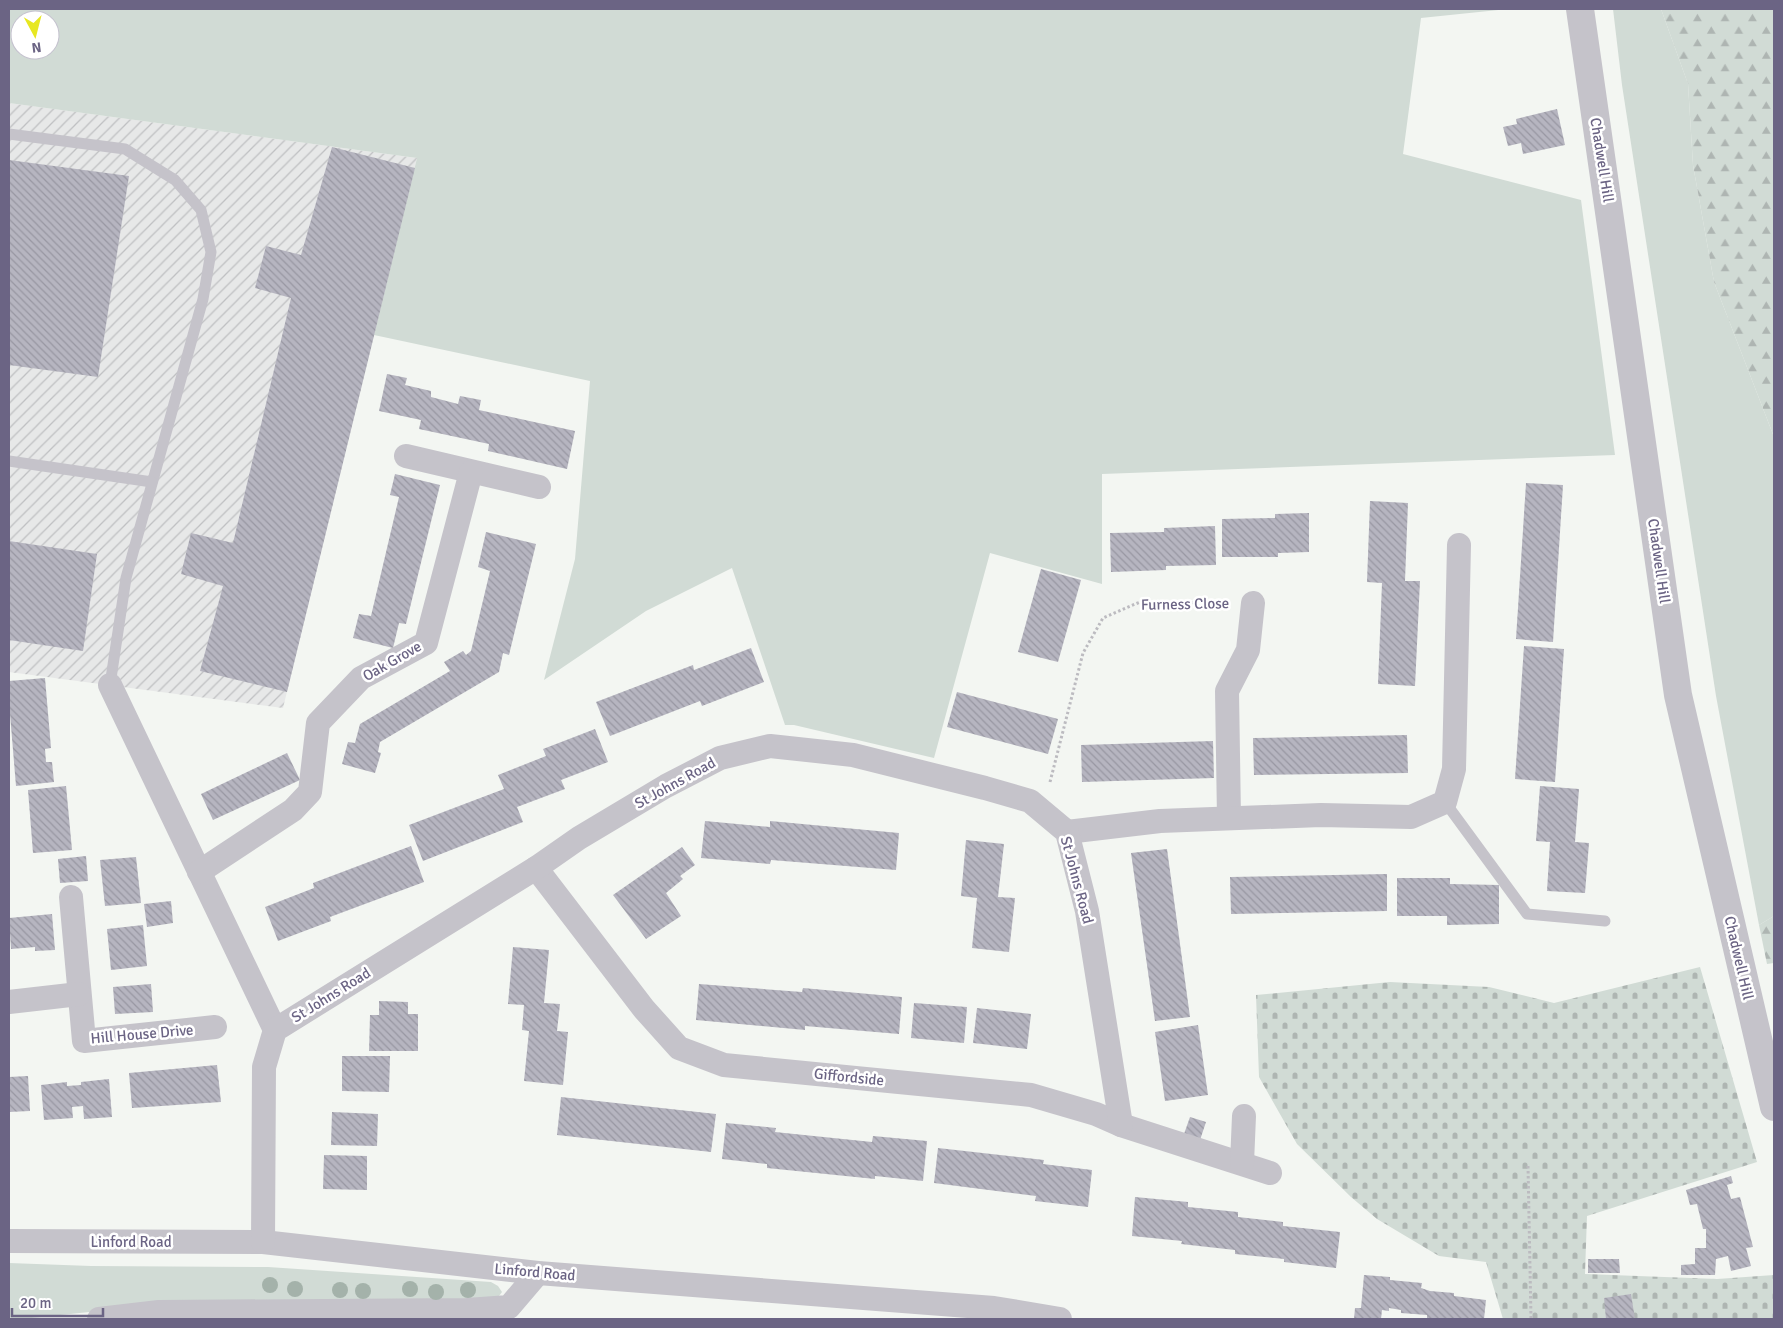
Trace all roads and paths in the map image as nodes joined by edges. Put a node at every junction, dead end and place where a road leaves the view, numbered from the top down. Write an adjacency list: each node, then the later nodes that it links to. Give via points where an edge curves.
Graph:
1 (1580, 9): 23 (street, Chadwell Hill, via 1678,695)
2 (9, 134): 6 (lane, via 125,148 175,180 201,210 211,252 203,299)
3 (406, 456): 5 (street)
4 (9, 461): 6 (lane)
5 (471, 472): 7 (street); 16 (street, Oak Grove, via 426,643 361,678 318,724 310,792 293,810)
6 (152, 482): 10 (lane, via 126,578)
7 (539, 487)
8 (1459, 545): 11 (street, via 1454,768)
9 (1253, 603): 12 (path, Furness Close, via 1140,602 1103,618 1083,653); 13 (street, via 1248,650 1227,691)
10 (110, 685): 16 (street)
11 (1444, 802): 13 (street, via 1411,817); 18 (lane, via 1528,914)
12 (1042, 812): 14 (street, St Johns Road); 15 (street, St Johns Road, via 1030,801 853,755 770,746 720,758 666,786)
13 (1229, 818): 14 (street, via 1160,821)
14 (1066, 832): 25 (street, St Johns Road, via 1087,911)
15 (536, 868): 22 (street, St Johns Road); 25 (street, Giffordside, via 644,1009 679,1048 724,1065 1030,1095)
16 (199, 872): 22 (street)
17 (71, 897): 19 (street, Hill House Drive)
18 (1605, 921)
19 (79, 994): 20 (street); 21 (street, Hill House Drive, via 84,1041)
20 (9, 1002)
21 (215, 1027)
22 (275, 1030): 30 (street, St Johns Road, via 264,1067)
23 (1774, 1106)
24 (1244, 1116): 26 (street)
25 (1122, 1125): 26 (street, Giffordside)
26 (1242, 1163): 28 (street, Giffordside)
27 (1528, 1166): 35 (path)
28 (1270, 1173)
29 (9, 1241): 30 (street, Linford Road)
30 (263, 1242): 31 (street, Linford Road)
31 (538, 1273): 32 (street, Linford Road); 33 (street, via 509,1307 159,1312)
32 (994, 1314): 34 (street, Linford Road)
33 (99, 1319)
34 (1060, 1319)
35 (1531, 1319)

